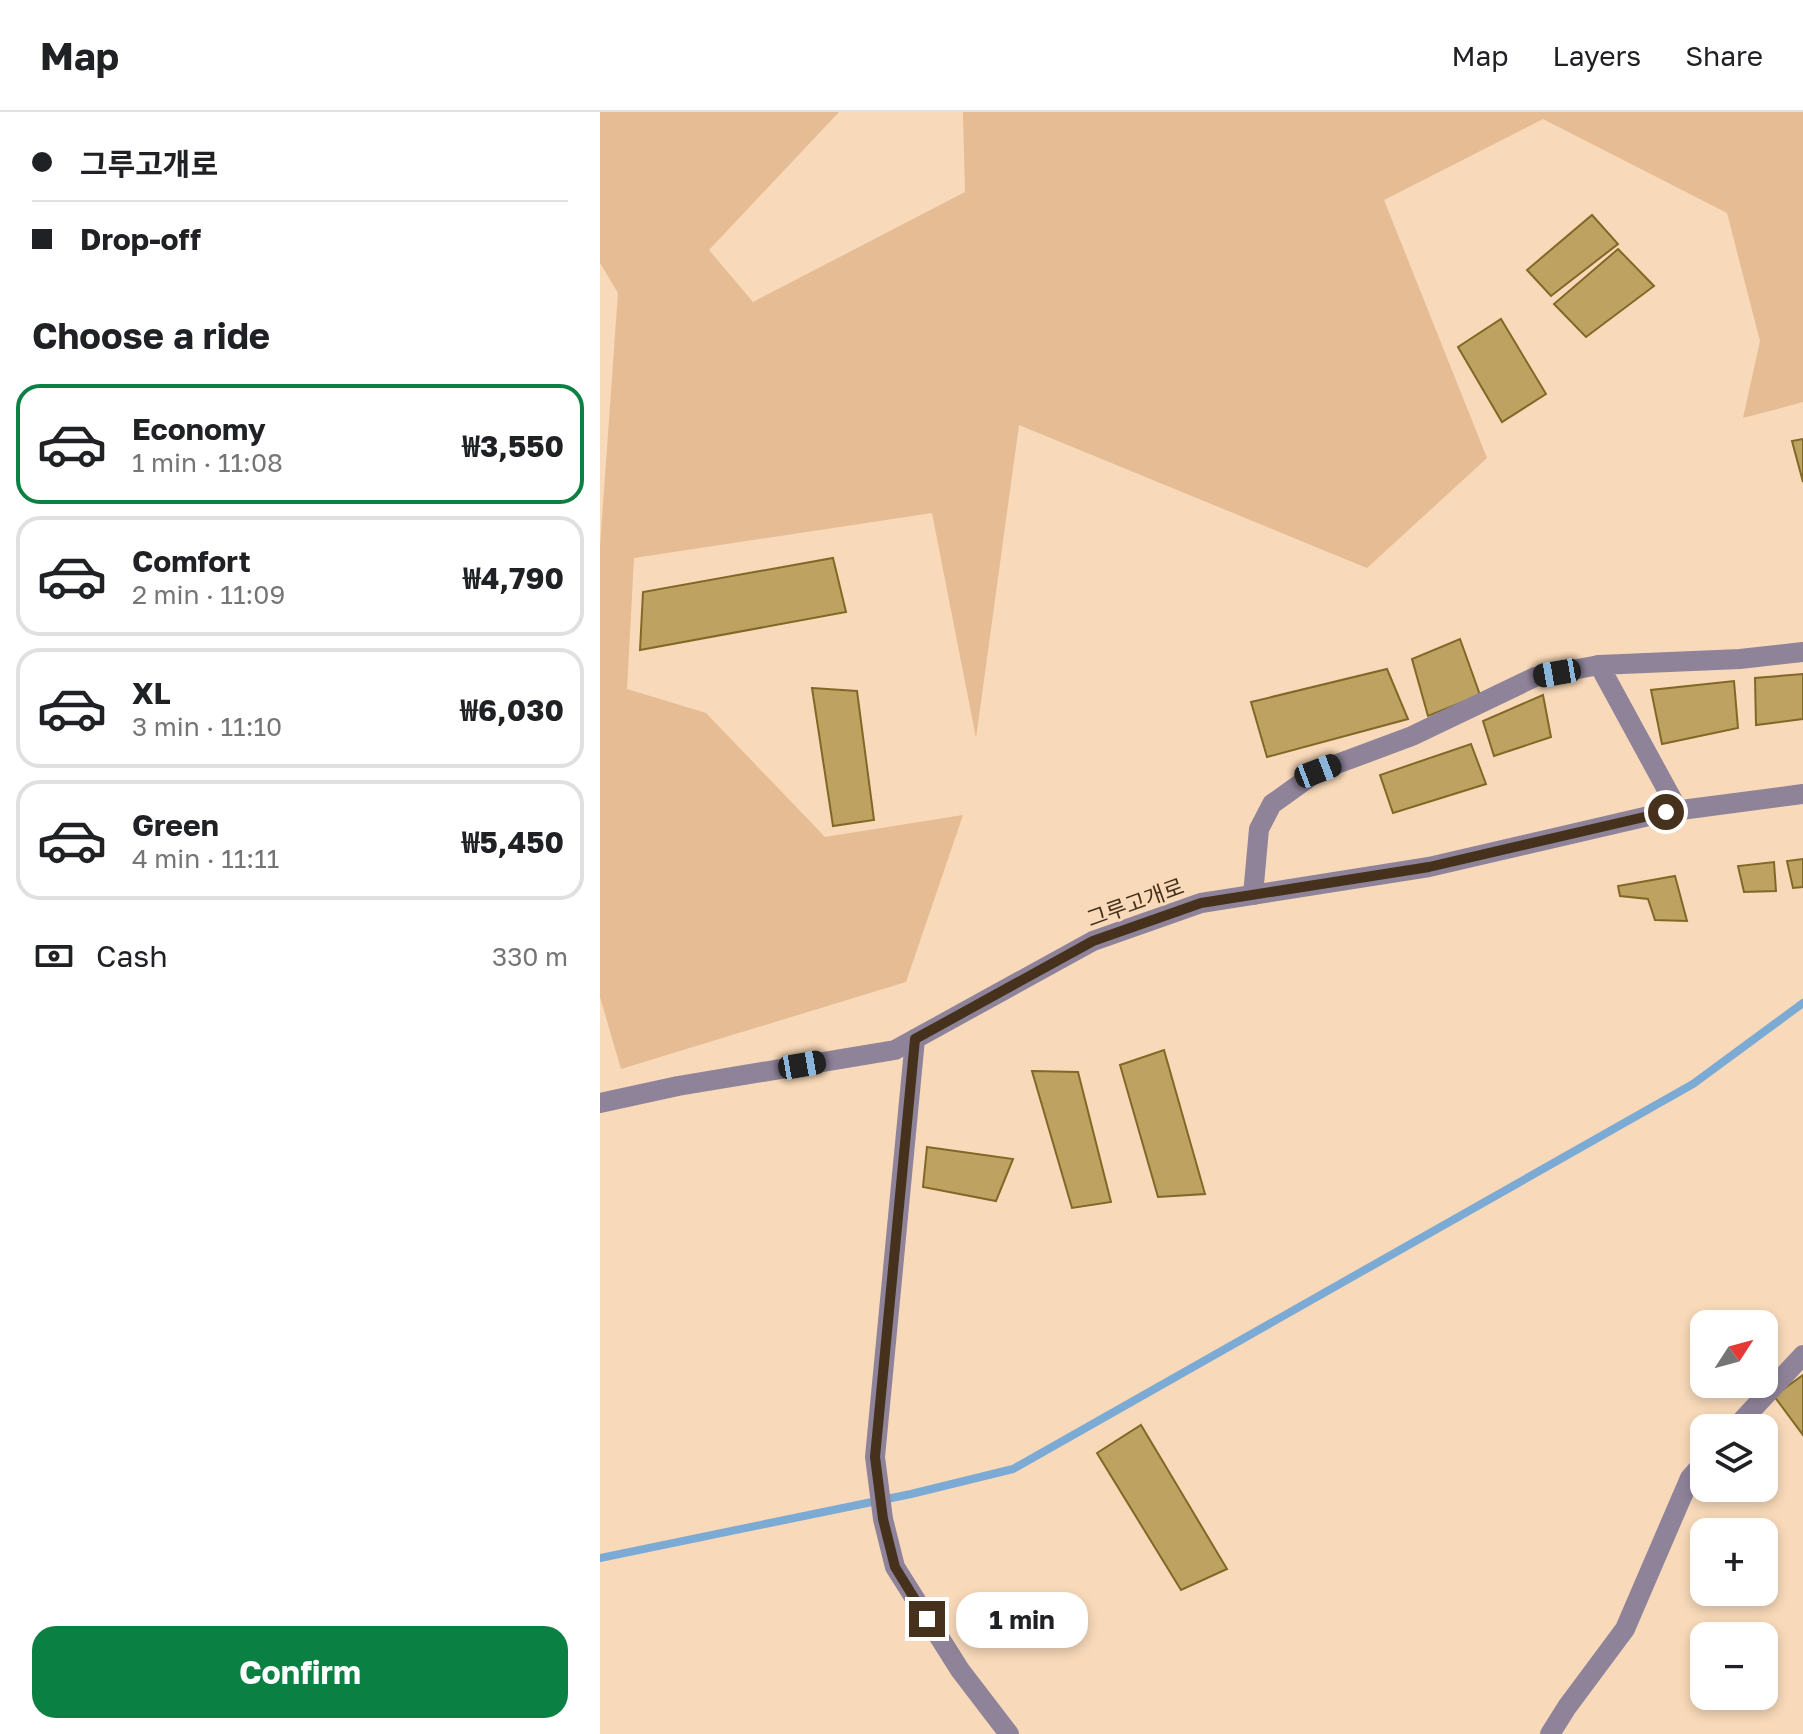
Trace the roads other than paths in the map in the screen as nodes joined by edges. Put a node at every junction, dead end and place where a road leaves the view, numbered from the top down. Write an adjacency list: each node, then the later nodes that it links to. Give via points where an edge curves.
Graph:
1 (1803, 652): 2 (street)
2 (1599, 665): 4 (street); 5 (street, via 1535,677 1412,736 1318,771 1272,804 1259,829)
3 (1803, 794): 4 (street, 그루고개로)
4 (1678, 810): 5 (street, 그루고개로, via 1429,867)
5 (1253, 895): 6 (street, 그루고개로, via 1201,903 1093,941)
6 (915, 1039): 7 (street, 그루고개로, via 895,1050); 11 (street, via 875,1457 883,1519 895,1567 960,1670)
7 (600, 1103)
8 (1803, 1355): 9 (street)
9 (1748, 1414)
10 (1690, 1478): 12 (street, via 1625,1629)
11 (1009, 1734)
12 (1550, 1734)

